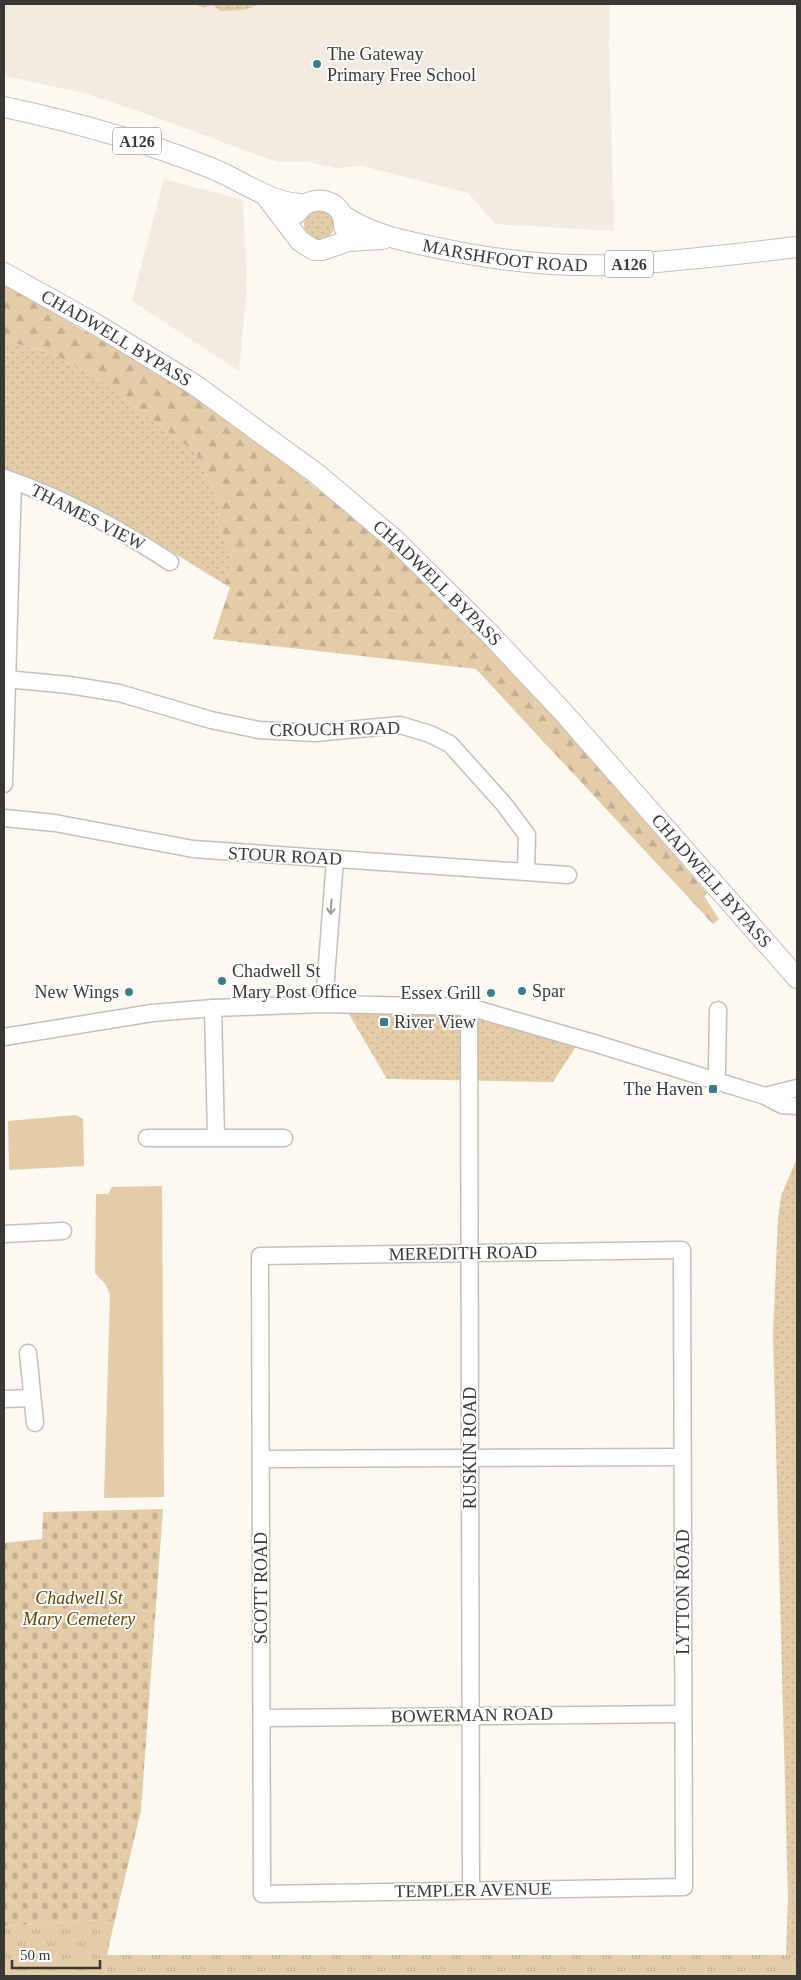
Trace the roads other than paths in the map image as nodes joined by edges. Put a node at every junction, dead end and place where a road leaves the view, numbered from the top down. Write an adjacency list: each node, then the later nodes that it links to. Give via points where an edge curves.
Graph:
1 (4, 107): 2 (main road, MARSHFOOT ROAD / A126, via 74,122 139,141 212,168)
2 (264, 193): 3 (main road, MARSHFOOT ROAD / A126, via 289,203); 6 (main road, MARSHFOOT ROAD / A126)
3 (306, 204): 4 (main road, MARSHFOOT ROAD / A126, via 318,200 328,202); 6 (main road, via 294,224)
4 (342, 215): 5 (main road, MARSHFOOT ROAD / A126, via 368,231); 7 (main road, via 344,231)
5 (393, 239): 7 (main road, MARSHFOOT ROAD / A126); 8 (main road, MARSHFOOT ROAD / A126, via 494,258 583,265 684,260)
6 (300, 241): 7 (main road, MARSHFOOT ROAD / A126, via 314,250)
7 (335, 244)
8 (797, 247)
9 (4, 273): 19 (main road, CHADWELL BYPASS, via 195,385 317,474 395,540 563,712)
10 (8, 479): 11 (street, THAMES VIEW, via 58,498 142,543); 12 (street)
11 (170, 562)
12 (7, 582): 13 (street)
13 (6, 679): 14 (street); 17 (street, CROUCH ROAD, via 119,693 211,720 259,730 315,733 400,725 430,734 450,744 504,803 526,835)
14 (4, 784)
15 (4, 818): 16 (street, STOUR ROAD, via 56,823 193,849)
16 (335, 859): 17 (street, STOUR ROAD); 20 (street, one-way to 20)
17 (526, 872): 18 (street, STOUR ROAD)
18 (568, 876)
19 (797, 978)
20 (324, 1004): 21 (street); 22 (street)
21 (469, 1007): 25 (street); 34 (street, RUSKIN ROAD)
22 (213, 1008): 24 (street, via 152,1013); 29 (street)
23 (722, 1018): 25 (street)
24 (4, 1037)
25 (714, 1081): 27 (street)
26 (797, 1088): 27 (street)
27 (765, 1096): 28 (street, via 782,1105)
28 (797, 1106)
29 (216, 1137): 30 (street); 31 (street)
30 (147, 1138)
31 (284, 1138)
32 (63, 1232): 33 (street)
33 (4, 1234)
34 (470, 1253): 35 (street, MEREDITH ROAD); 36 (street, MEREDITH ROAD, via 682,1250); 42 (street, RUSKIN ROAD)
35 (278, 1256): 43 (street, SCOTT ROAD, via 260,1256)
36 (682, 1296): 41 (street, LYTTON ROAD)
37 (28, 1353): 38 (street)
38 (32, 1398): 39 (street); 40 (street)
39 (4, 1399)
40 (35, 1423)
41 (682, 1457): 42 (street); 44 (street, LYTTON ROAD)
42 (470, 1458): 43 (street); 45 (street, RUSKIN ROAD)
43 (261, 1459): 46 (street, SCOTT ROAD)
44 (683, 1714): 45 (street, BOWERMAN ROAD); 47 (street, LYTTON ROAD)
45 (471, 1715): 46 (street, BOWERMAN ROAD); 48 (street, RUSKIN ROAD)
46 (262, 1718): 49 (street, SCOTT ROAD)
47 (684, 1887): 48 (street, TEMPLER AVENUE)
48 (471, 1890): 49 (street, TEMPLER AVENUE)
49 (262, 1894)

